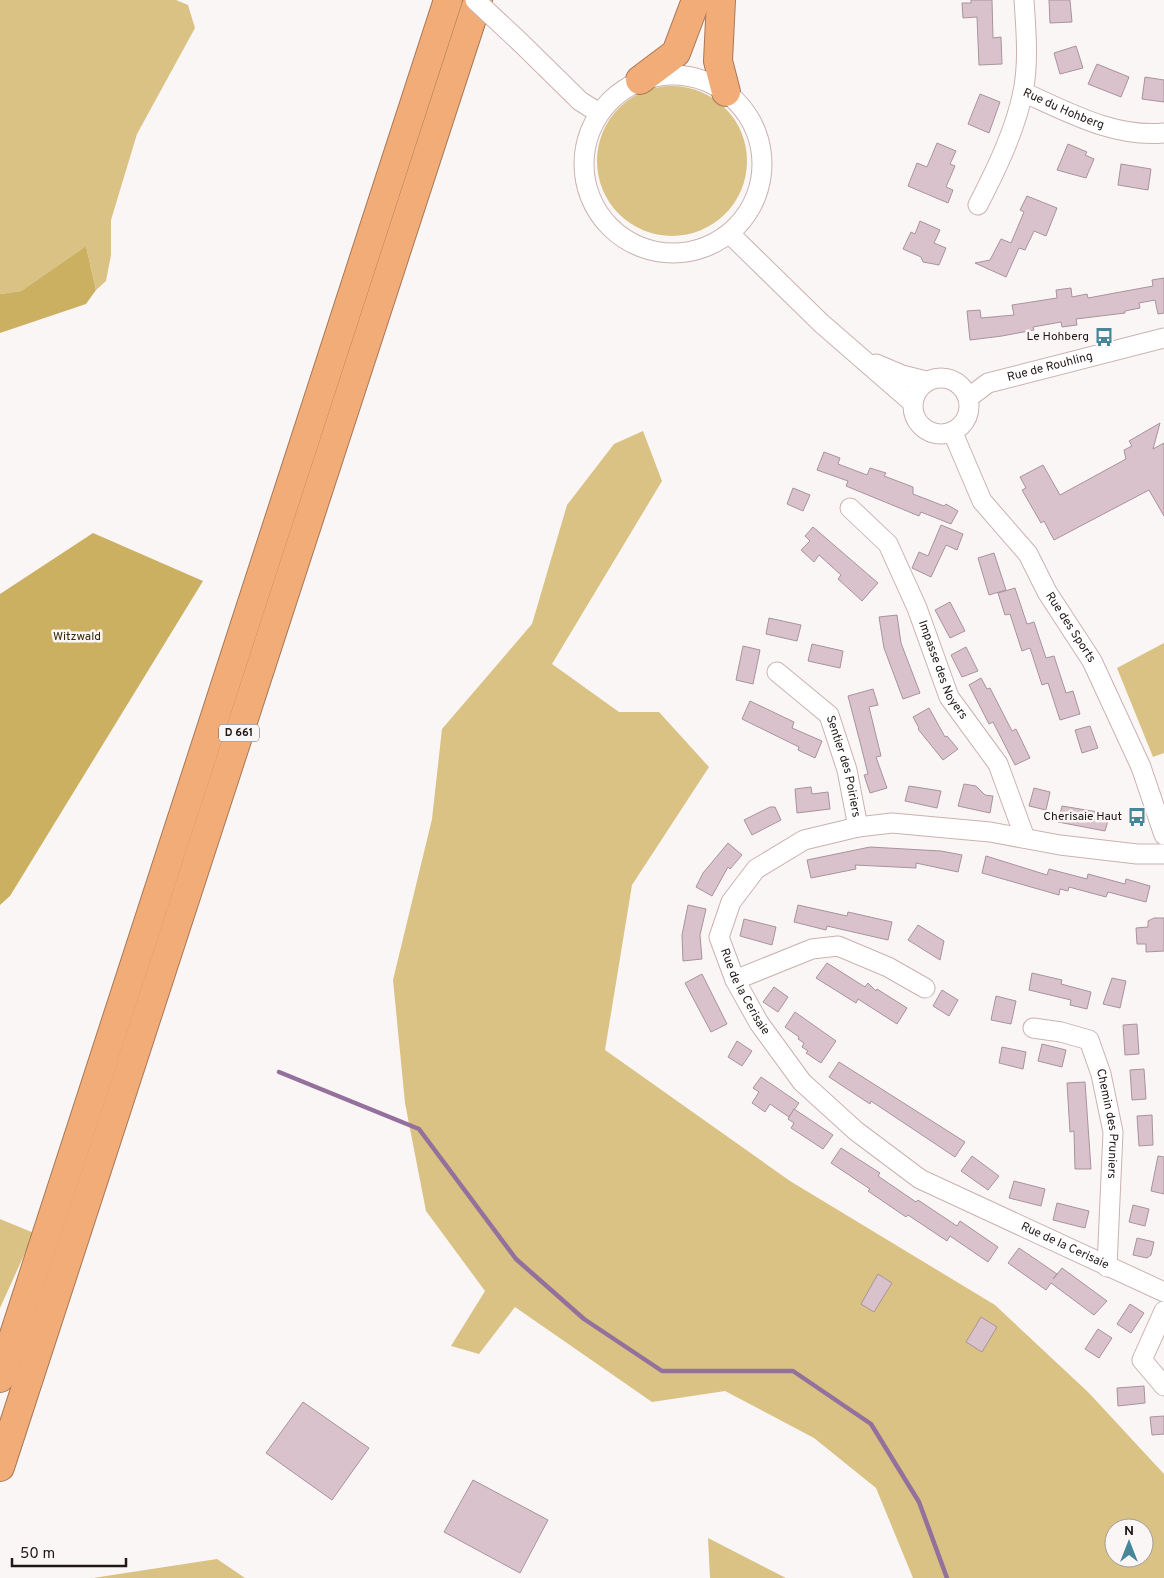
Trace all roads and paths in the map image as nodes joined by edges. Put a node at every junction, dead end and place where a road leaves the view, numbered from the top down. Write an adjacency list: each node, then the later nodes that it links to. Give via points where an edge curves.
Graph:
1 (448, 0): 33 (highway, D 661)
2 (477, 0): 10 (street, bridge, via 580,101); 12 (highway, D 661)
3 (491, 0): 12 (highway, via 462,78)
4 (696, 0): 7 (highway, via 676,52)
5 (721, 0): 8 (highway, via 718,61)
6 (1024, 0): 9 (street, Rue du Hohberg, via 1027,49)
7 (640, 80): 8 (street, via 673,74 698,78); 10 (street, via 614,97)
8 (726, 92): 14 (street, via 746,112 761,143 762,180 751,210)
9 (1023, 92): 11 (street, Rue du Hohberg, via 1107,128 1147,135); 13 (street, via 998,167)
10 (599, 113): 14 (street, via 592,124 583,156 588,194 603,222 630,244 651,252 681,254 705,249)
11 (1164, 133)
12 (430, 148): 35 (highway, D 661)
13 (978, 205)
14 (730, 234): 16 (street)
15 (1164, 338): 18 (street, Rue de Rouhling, via 988,383)
16 (858, 354): 17 (street, via 902,375); 19 (street)
17 (926, 382): 18 (street, via 936,378 954,381); 19 (street)
18 (968, 398): 20 (street, via 968,416)
19 (913, 403): 20 (street, via 914,413 925,428 935,433)
20 (953, 433): 24 (street, Rue des Sports, via 982,501 1028,554 1047,592 1092,661 1140,767)
21 (850, 508): 25 (street, Impasse des Noyers, via 888,544 917,608 949,697 998,764)
22 (777, 672): 23 (street, Sentier des Poiriers, via 829,716 847,770)
23 (858, 827): 25 (street, Rue de la Cerisaie, via 892,823); 27 (street, Rue de la Cerisaie, via 804,840 756,869 731,902 719,937)
24 (1164, 835)
25 (1025, 838): 26 (street, Rue de la Cerisaie, via 1137,854)
26 (1164, 854)
27 (735, 980): 28 (street, via 812,949 838,946 888,967); 30 (street, Rue de la Cerisaie, via 759,1023 802,1082 856,1131 920,1179)
28 (925, 988)
29 (1033, 1028): 30 (street, Chemin des Pruniers, via 1089,1040 1101,1074 1113,1132)
30 (1108, 1266): 31 (street, Rue de la Cerisaie)
31 (1164, 1292)
32 (1164, 1311): 34 (street, via 1142,1360)
33 (0, 1378)
34 (1164, 1386)
35 (0, 1467)

